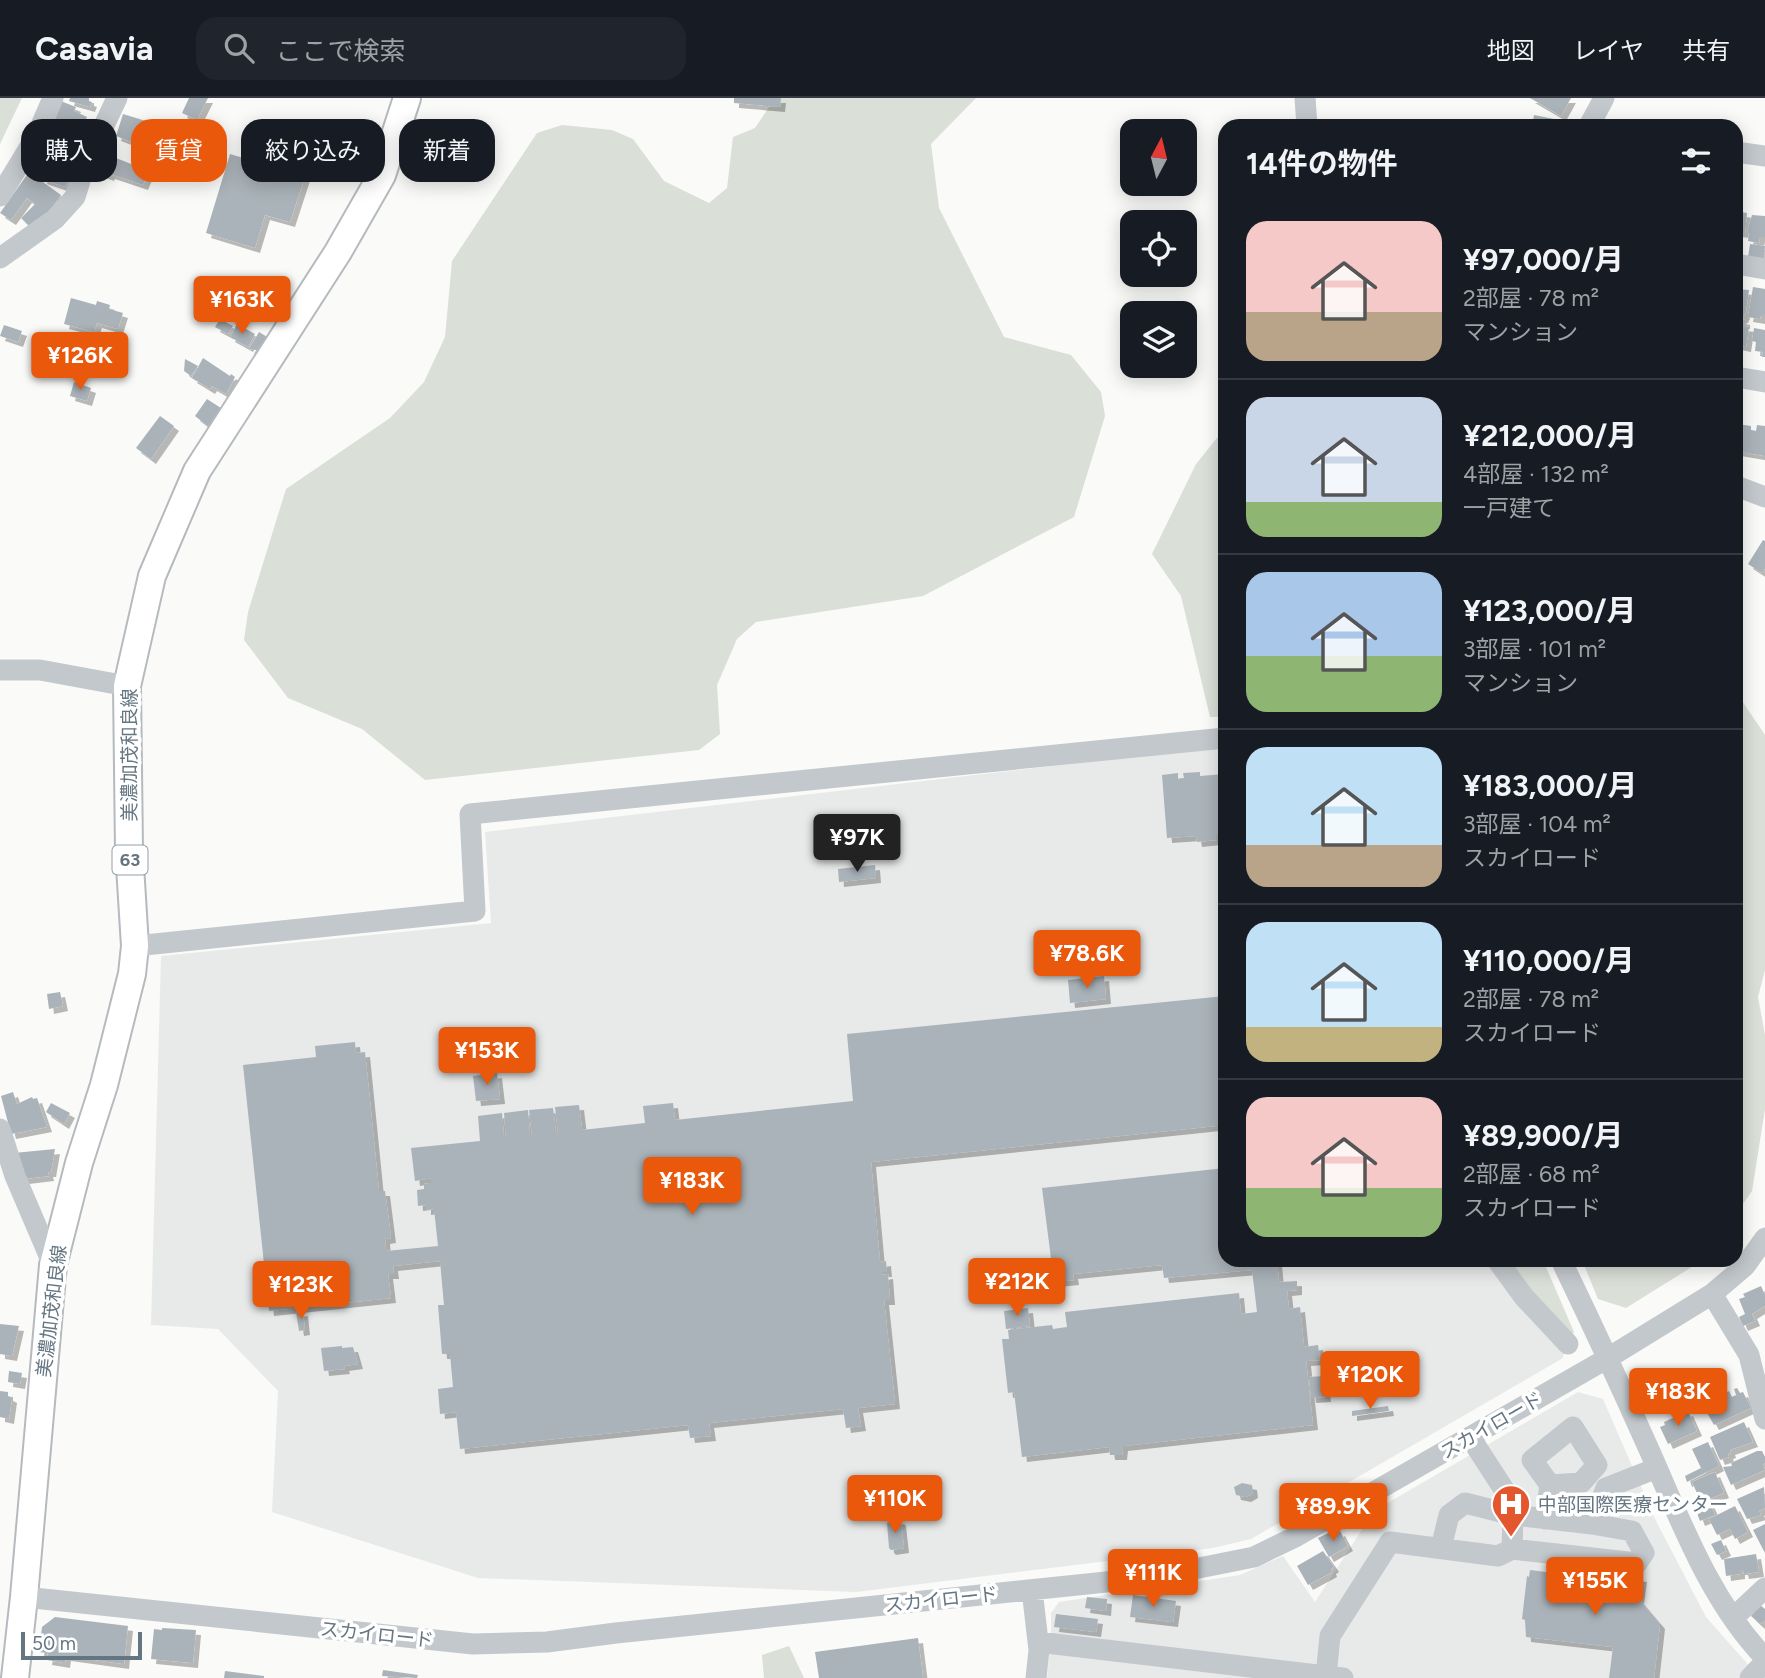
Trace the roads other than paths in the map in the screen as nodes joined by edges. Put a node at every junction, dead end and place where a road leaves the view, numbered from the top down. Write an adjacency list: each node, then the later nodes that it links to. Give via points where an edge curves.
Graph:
1 (53, 98): 10 (street, via 37,135)
2 (117, 98): 11 (street, via 75,197 55,219)
3 (408, 98): 19 (main road, 美濃加茂和良線 / 63, via 382,174 338,253 197,471 152,576)
4 (1305, 98): 6 (street)
5 (1599, 100): 7 (street)
6 (1306, 119)
7 (1592, 119)
8 (1743, 153): 9 (street)
9 (1765, 156)
10 (0, 196)
11 (0, 258)
12 (1743, 265): 13 (street)
13 (1765, 269)
14 (1743, 378): 15 (street)
15 (1765, 382)
16 (1743, 489): 17 (street)
17 (1765, 498)
18 (0, 670): 19 (street, via 40,670)
19 (127, 686): 21 (main road, 美濃加茂和良線 / 63)
20 (1218, 739): 21 (street, via 470,814 475,911)
21 (135, 946): 24 (main road, 美濃加茂和良線 / 63, via 104,1084)
22 (0, 1129): 24 (street)
23 (1765, 1238): 27 (street, スカイロード, via 1745,1266)
24 (53, 1265): 41 (main road, 美濃加茂和良線 / 63)
25 (1502, 1267): 28 (street)
26 (1564, 1267): 29 (street)
27 (1712, 1294): 29 (street, スカイロード); 30 (street, via 1749,1355)
28 (1568, 1345)
29 (1608, 1358): 31 (street, スカイロード); 32 (street)
30 (1765, 1419)
31 (1470, 1437): 34 (street, via 1514,1505); 40 (street, スカイロード, via 1254,1557 1154,1577)
32 (1657, 1468): 36 (street, via 1606,1488); 42 (street, via 1694,1551)
33 (1550, 1485): 35 (street)
34 (1513, 1515): 35 (street); 37 (street, via 1465,1503 1449,1515); 38 (street)
35 (1545, 1519): 36 (street)
36 (1592, 1524): 38 (street, via 1632,1531 1644,1553 1637,1563)
37 (1441, 1548): 38 (street, via 1498,1556); 46 (street, via 1390,1542 1330,1636)
38 (1512, 1549)
39 (1765, 1588): 42 (street)
40 (1032, 1590): 41 (street, スカイロード, via 547,1642 473,1644); 43 (street)
41 (24, 1597): 47 (main road, 美濃加茂和良線 / 63)
42 (1733, 1618): 44 (street)
43 (1038, 1642): 45 (street); 48 (street)
44 (1765, 1660): 49 (street)
45 (1216, 1671): 46 (street)
46 (1334, 1677)
47 (15, 1678)
48 (1036, 1678)
49 (1750, 1678)

